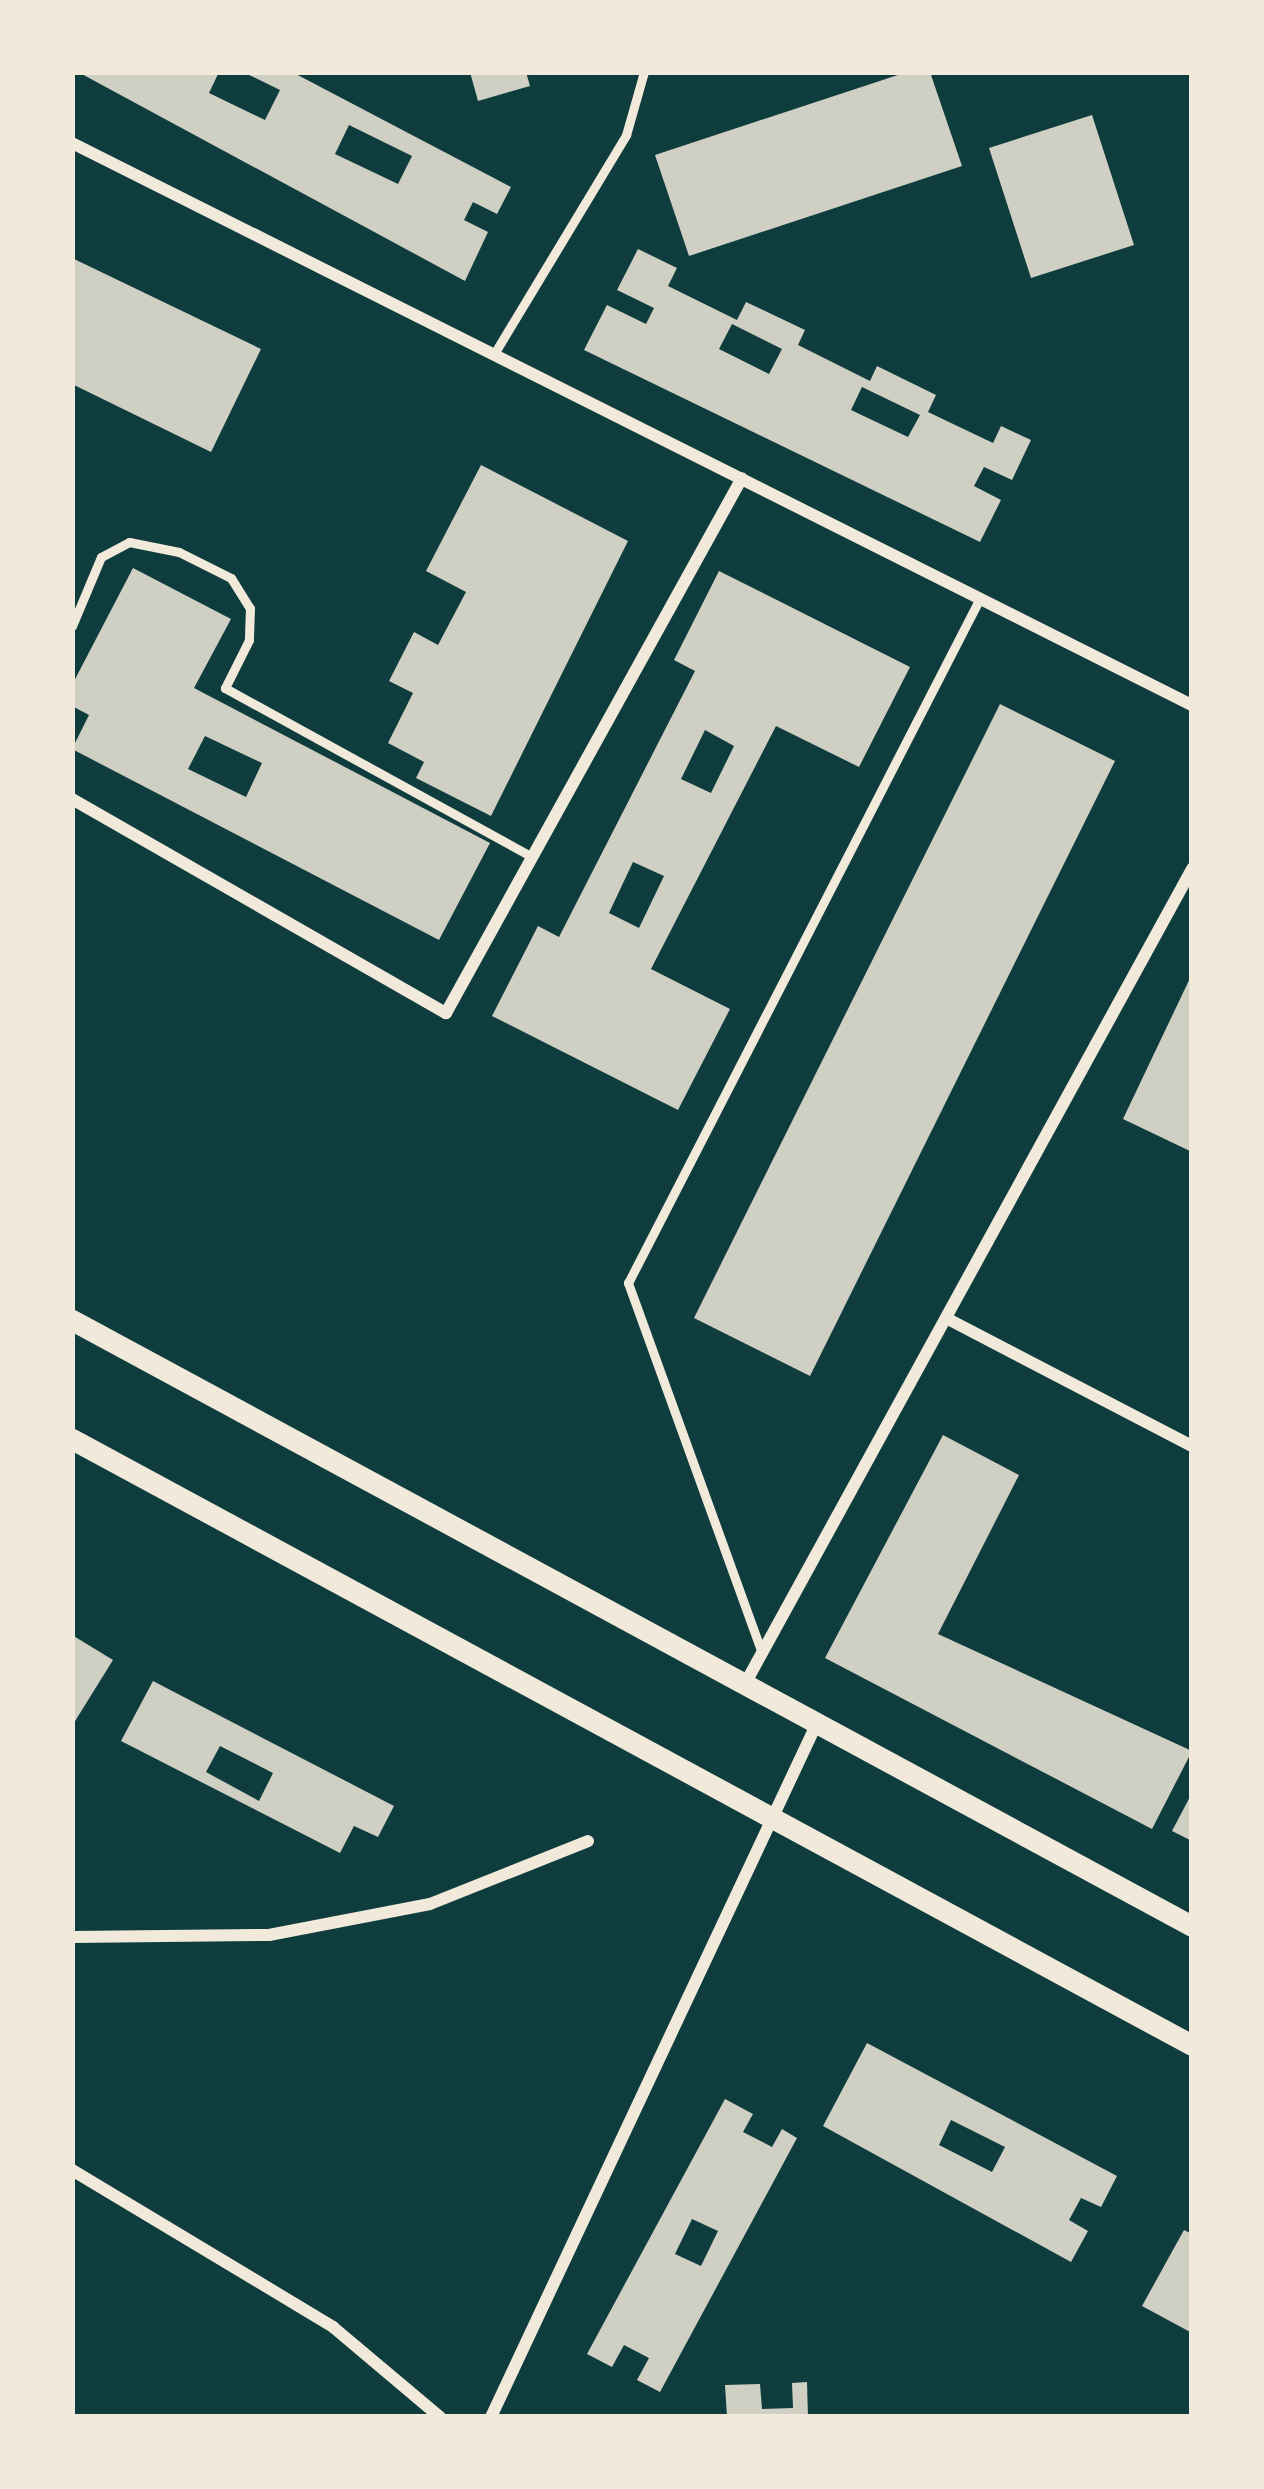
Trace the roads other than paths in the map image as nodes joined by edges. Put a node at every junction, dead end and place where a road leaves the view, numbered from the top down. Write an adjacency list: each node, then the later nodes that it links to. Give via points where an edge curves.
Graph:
1 (644, 72): 3 (lane, via 626,135)
2 (72, 143): 3 (street)
3 (494, 354): 4 (street)
4 (742, 478): 5 (street); 9 (street)
5 (980, 598): 7 (street); 15 (lane, via 628,1283)
6 (72, 626): 9 (lane, via 101,557 129,542 179,552 231,578 250,608 249,640 225,688)
7 (1192, 705)
8 (72, 800): 9 (street, via 446,1013)
9 (532, 857)
10 (1192, 869): 11 (street)
11 (946, 1318): 14 (street); 15 (street)
12 (72, 1320): 16 (street)
13 (72, 1439): 18 (street)
14 (1192, 1446)
15 (762, 1653): 16 (street)
16 (746, 1684): 17 (street)
17 (818, 1723): 18 (street); 20 (street)
18 (773, 1818): 22 (street); 25 (street)
19 (588, 1841): 21 (street, via 430,1904 292,1930)
20 (1192, 1926)
21 (72, 1937)
22 (1192, 2045)
23 (72, 2170): 24 (street, via 333,2327)
24 (440, 2417)
25 (491, 2417)

